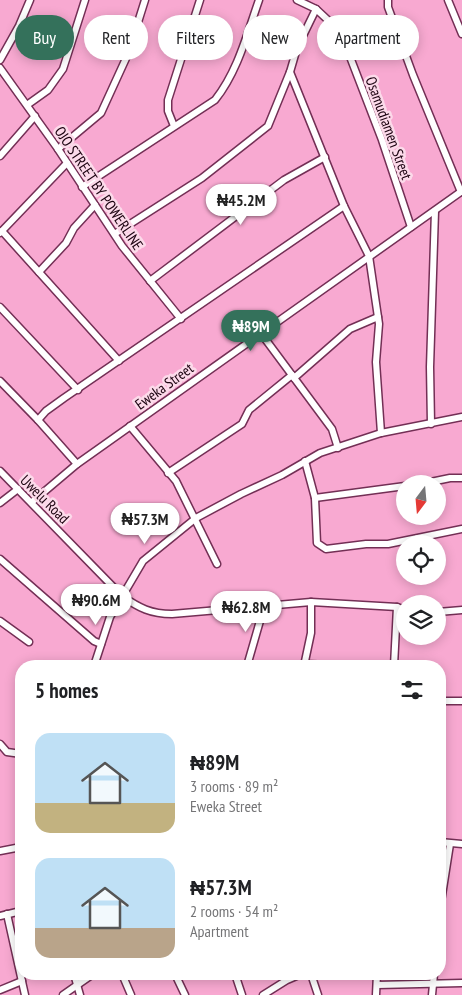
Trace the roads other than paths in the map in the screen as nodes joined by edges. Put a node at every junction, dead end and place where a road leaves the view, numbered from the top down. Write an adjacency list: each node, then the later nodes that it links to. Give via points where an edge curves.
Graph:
1 (30, 0): 11 (street)
2 (86, 0): 14 (street, via 63,69 48,90)
3 (145, 0): 17 (street, via 128,54 101,113)
4 (200, 0): 16 (street, via 168,100)
5 (259, 0): 16 (street, via 227,84 214,100)
6 (297, 0): 9 (street, Osamudiamen Street)
7 (388, 0): 22 (street, via 413,75)
8 (448, 0): 10 (street)
9 (316, 9): 12 (street, via 297,48); 26 (street, Osamudiamen Street, via 331,23 347,49)
10 (462, 34)
11 (0, 60)
12 (290, 72): 19 (street); 28 (street, via 268,126 202,178)
13 (1, 73): 14 (street, OJO STREET BY POWERLINE)
14 (27, 106): 15 (street, OJO STREET BY POWERLINE)
15 (35, 116): 17 (street, OJO STREET BY POWERLINE); 18 (street)
16 (174, 126): 21 (street)
17 (58, 149): 20 (street, OJO STREET BY POWERLINE)
18 (0, 156)
19 (325, 158): 24 (street); 31 (street, via 284,180)
20 (66, 163): 21 (street, OJO STREET BY POWERLINE); 27 (street)
21 (82, 187): 23 (street, OJO STREET BY POWERLINE)
22 (461, 192): 25 (street, Eweka Street)
23 (95, 205): 28 (street, OJO STREET BY POWERLINE); 30 (street)
24 (344, 206): 29 (street); 34 (street)
25 (435, 211): 26 (street, Eweka Street); 42 (street)
26 (411, 227): 29 (street, Eweka Street)
27 (1, 232): 30 (street)
28 (116, 233): 31 (street, OJO STREET BY POWERLINE, via 122,246)
29 (369, 256): 33 (street); 35 (street, Eweka Street)
30 (39, 272): 36 (street)
31 (150, 281): 34 (street, OJO STREET BY POWERLINE)
32 (0, 306): 39 (street)
33 (378, 317): 37 (street, via 350,329); 44 (street, via 376,362)
34 (181, 319): 36 (street)
35 (260, 332): 37 (street); 43 (street, Eweka Street)
36 (119, 361): 39 (street)
37 (293, 376): 45 (street, via 332,430); 49 (street, via 248,410 242,424)
38 (0, 381): 41 (street)
39 (78, 390): 41 (street)
40 (462, 417): 42 (street)
41 (38, 420): 47 (street)
42 (431, 424): 44 (street)
43 (130, 426): 47 (street, Eweka Street); 49 (street)
44 (381, 433): 45 (street)
45 (338, 448): 46 (street)
46 (305, 460): 54 (street); 57 (street)
47 (77, 464): 55 (street, Eweka Street)
48 (0, 471): 53 (street, Uwelu Road)
49 (168, 473): 57 (street, via 176,481)
50 (462, 478): 51 (street)
51 (446, 479)
52 (396, 487): 54 (street)
53 (18, 489): 55 (street, Uwelu Road); 56 (street)
54 (315, 498): 58 (street, via 317,543 326,549 388,544)
55 (32, 502): 61 (street, Uwelu Road)
56 (0, 503)
57 (196, 518): 60 (street); 61 (street, via 143,561)
58 (462, 529)
59 (0, 559): 70 (street)
60 (217, 564)
61 (122, 596): 63 (street, Uwelu Road, via 138,608 154,614); 70 (street, via 110,617)
62 (311, 602): 63 (street, Uwelu Road); 64 (street, Uwelu Road); 73 (street, via 311,633)
63 (264, 607): 72 (street)
64 (396, 607)
65 (462, 610): 66 (street)
66 (446, 611)
67 (0, 621): 69 (street)
68 (396, 627): 74 (street)
69 (29, 642)
70 (101, 644): 71 (street)
71 (96, 660)
72 (249, 660)
73 (306, 660)
74 (394, 660)
75 (446, 700): 76 (street)
76 (462, 700)
77 (0, 744): 78 (street, via 7,752)
78 (15, 753)
79 (446, 843): 80 (street)
80 (450, 844): 81 (street); 84 (street)
81 (462, 844)
82 (15, 848): 83 (street)
83 (0, 851)
84 (446, 870)
85 (15, 912): 86 (street)
86 (7, 914): 87 (street); 88 (street)
87 (0, 916)
88 (15, 950)
89 (76, 980): 101 (street)
90 (84, 980): 101 (street)
91 (125, 980): 106 (street)
92 (178, 980): 107 (street)
93 (238, 980): 108 (street)
94 (282, 980): 109 (street)
95 (313, 980): 110 (street)
96 (377, 980): 100 (street)
97 (22, 981): 102 (street); 103 (street)
98 (434, 983): 99 (street); 100 (street); 112 (street)
99 (462, 983)
100 (377, 984): 111 (street)
101 (77, 985): 104 (street); 105 (street)
102 (0, 990)
103 (25, 993)
104 (63, 995)
105 (80, 995)
106 (131, 995)
107 (185, 995)
108 (242, 995)
109 (262, 995)
110 (318, 995)
111 (376, 995)
112 (432, 995)

